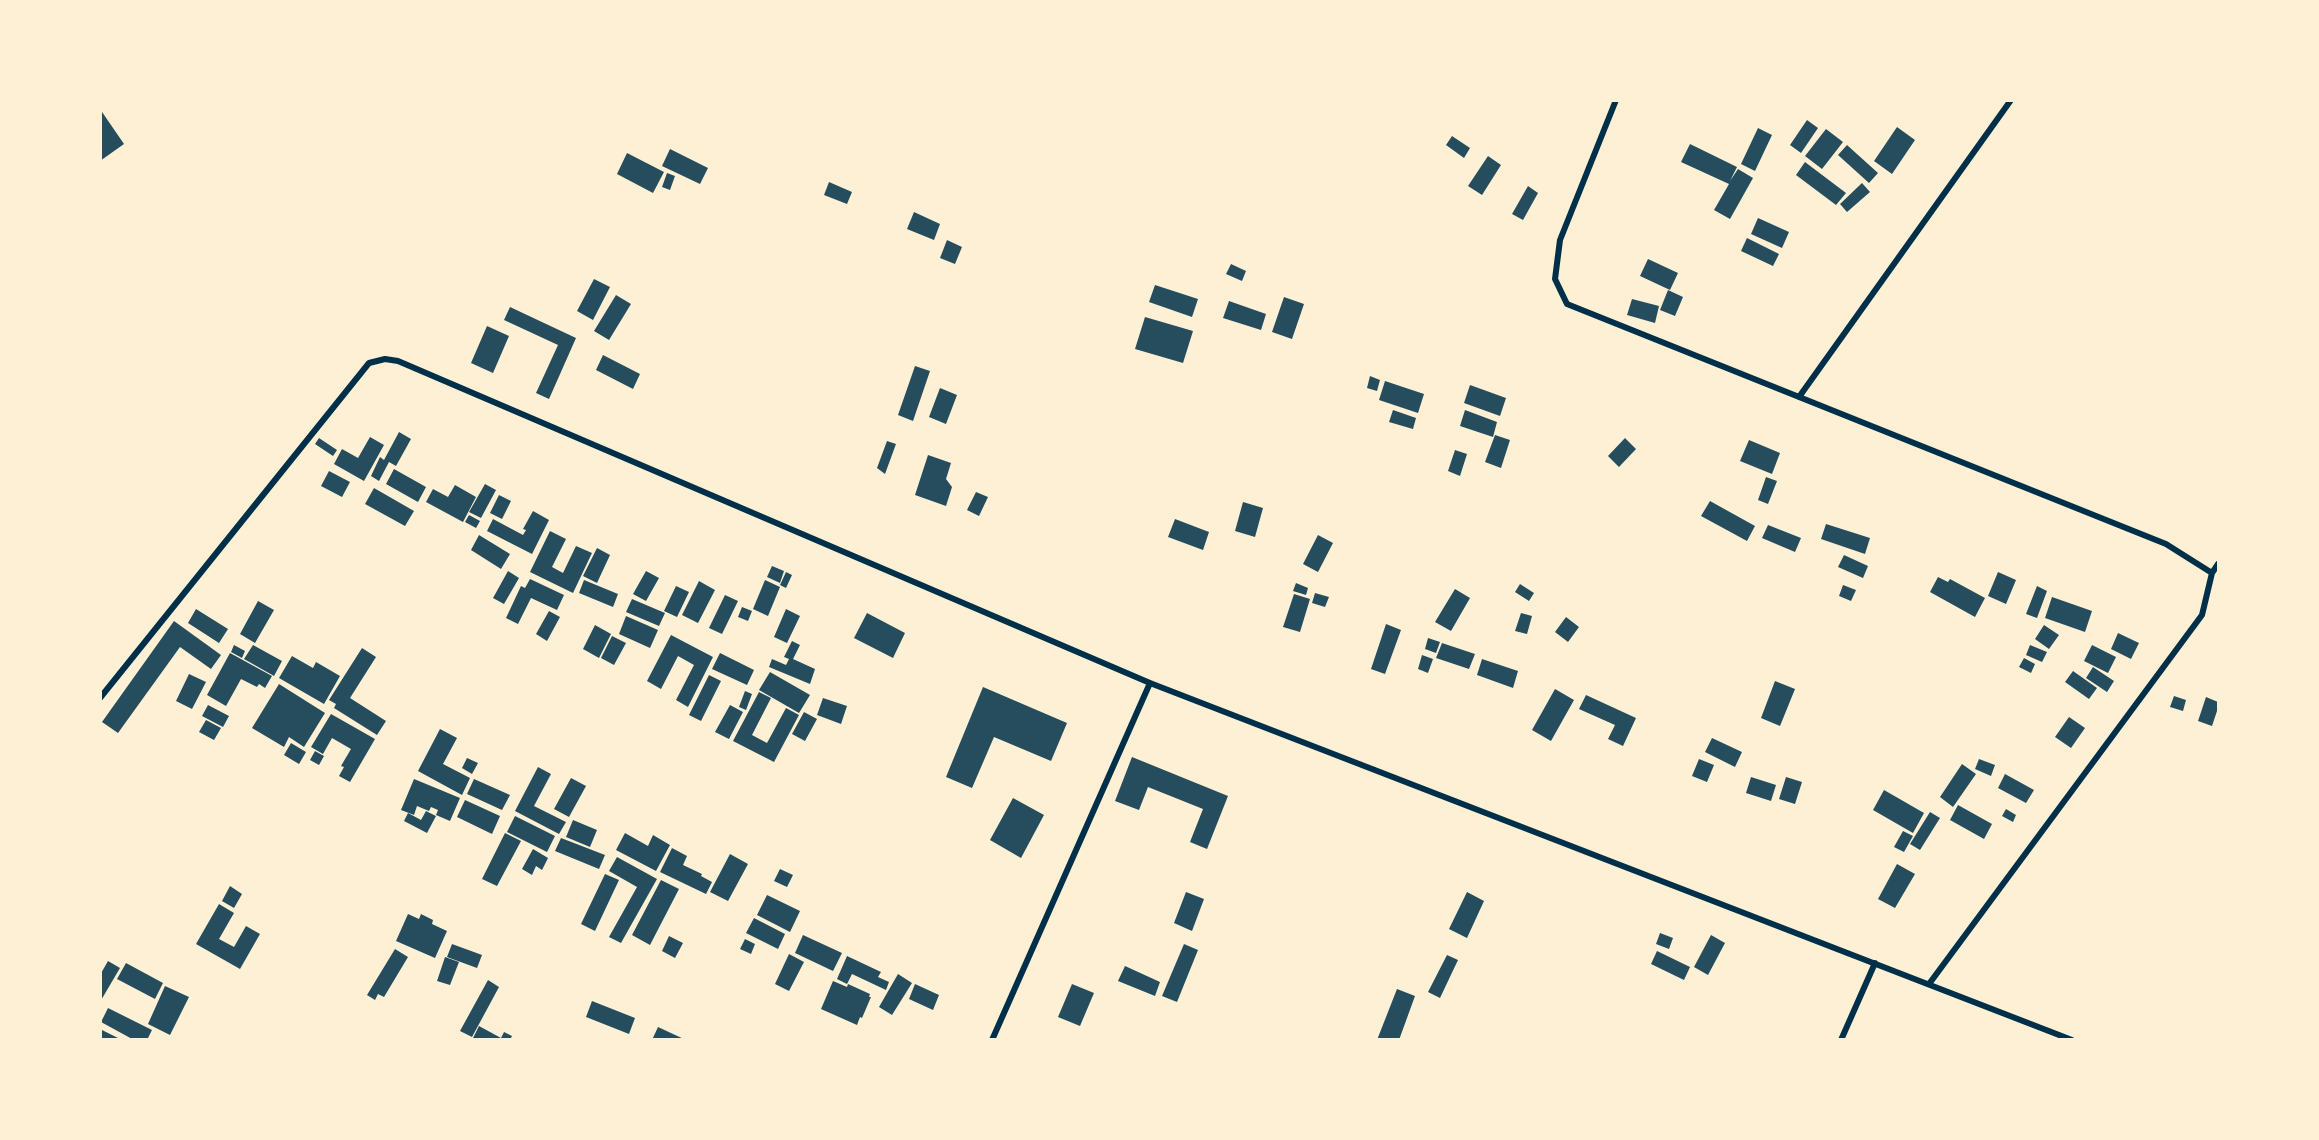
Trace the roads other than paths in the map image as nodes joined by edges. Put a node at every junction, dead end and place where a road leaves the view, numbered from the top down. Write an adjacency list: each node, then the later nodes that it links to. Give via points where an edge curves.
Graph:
1 (1616, 100): 3 (street, via 1560,240 1555,279 1567,304)
2 (2011, 100): 3 (street)
3 (1799, 397): 5 (street, via 2166,544)
4 (2218, 564): 5 (street)
5 (2212, 573): 9 (street, via 2202,615)
6 (1150, 683): 7 (street, via 398,361 385,359 369,363); 8 (street); 10 (street)
7 (100, 698)
8 (1875, 963): 9 (street); 11 (street)
9 (1929, 984): 12 (street)
10 (992, 1040)
11 (1841, 1040)
12 (2072, 1040)

